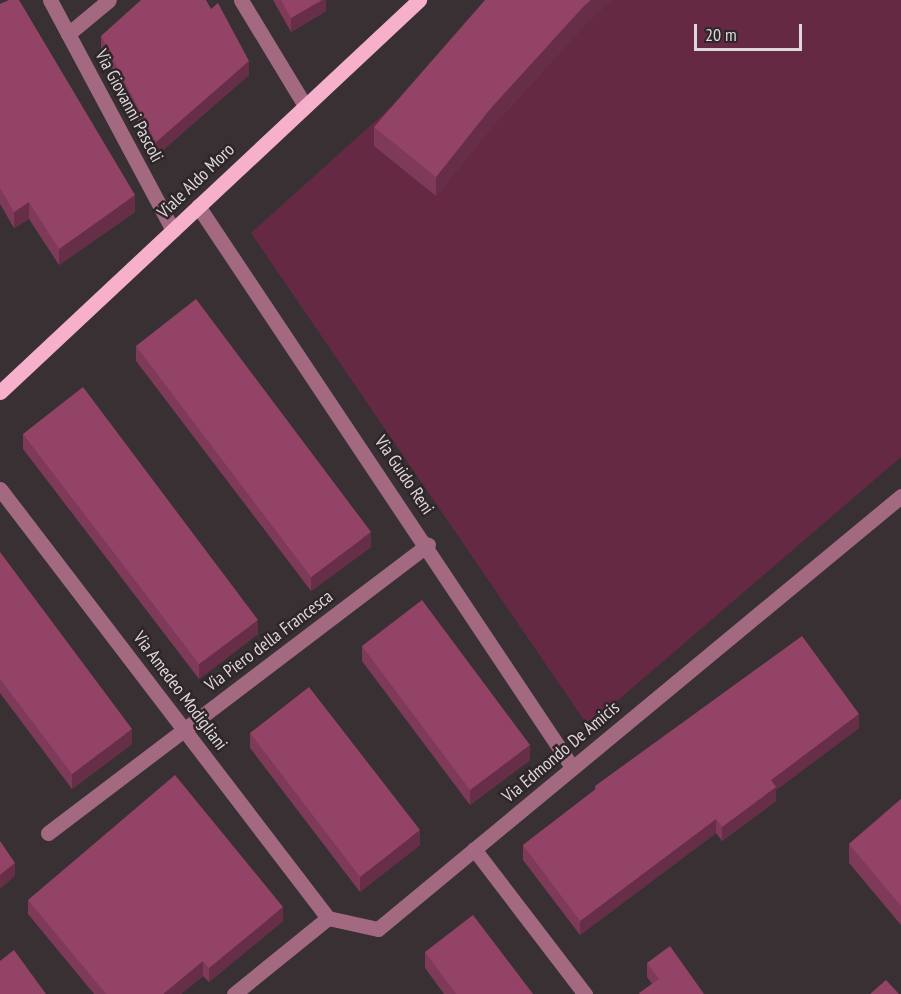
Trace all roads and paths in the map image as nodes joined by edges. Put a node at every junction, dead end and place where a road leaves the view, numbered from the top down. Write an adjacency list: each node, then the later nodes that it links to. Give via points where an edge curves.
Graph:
1 (50, 0): 5 (street, Via Giovanni Pascoli)
2 (109, 0): 5 (street)
3 (242, 0): 6 (street)
4 (419, 0): 6 (main road, Viale Aldo Moro)
5 (68, 34): 8 (street, Via Giovanni Pascoli)
6 (304, 104): 7 (main road, Viale Aldo Moro)
7 (198, 206): 8 (main road, Viale Aldo Moro); 12 (street, Via Guido Reni)
8 (173, 230): 9 (main road, Viale Aldo Moro)
9 (0, 392)
10 (0, 489): 13 (street, Via Amedeo Modigliani)
11 (901, 496): 14 (street, Via Edmondo De Amicis)
12 (428, 545): 13 (street, Via Piero della Francesca); 14 (street, Via Guido Reni)
13 (185, 729): 15 (street, Via Piero della Francesca); 17 (street, Via Amedeo Modigliani)
14 (572, 767): 16 (street, Via Edmondo De Amicis)
15 (48, 833)
16 (474, 849): 17 (street, Via Edmondo De Amicis, via 378,929); 19 (street)
17 (328, 918): 18 (street)
18 (234, 994)
19 (585, 994)

